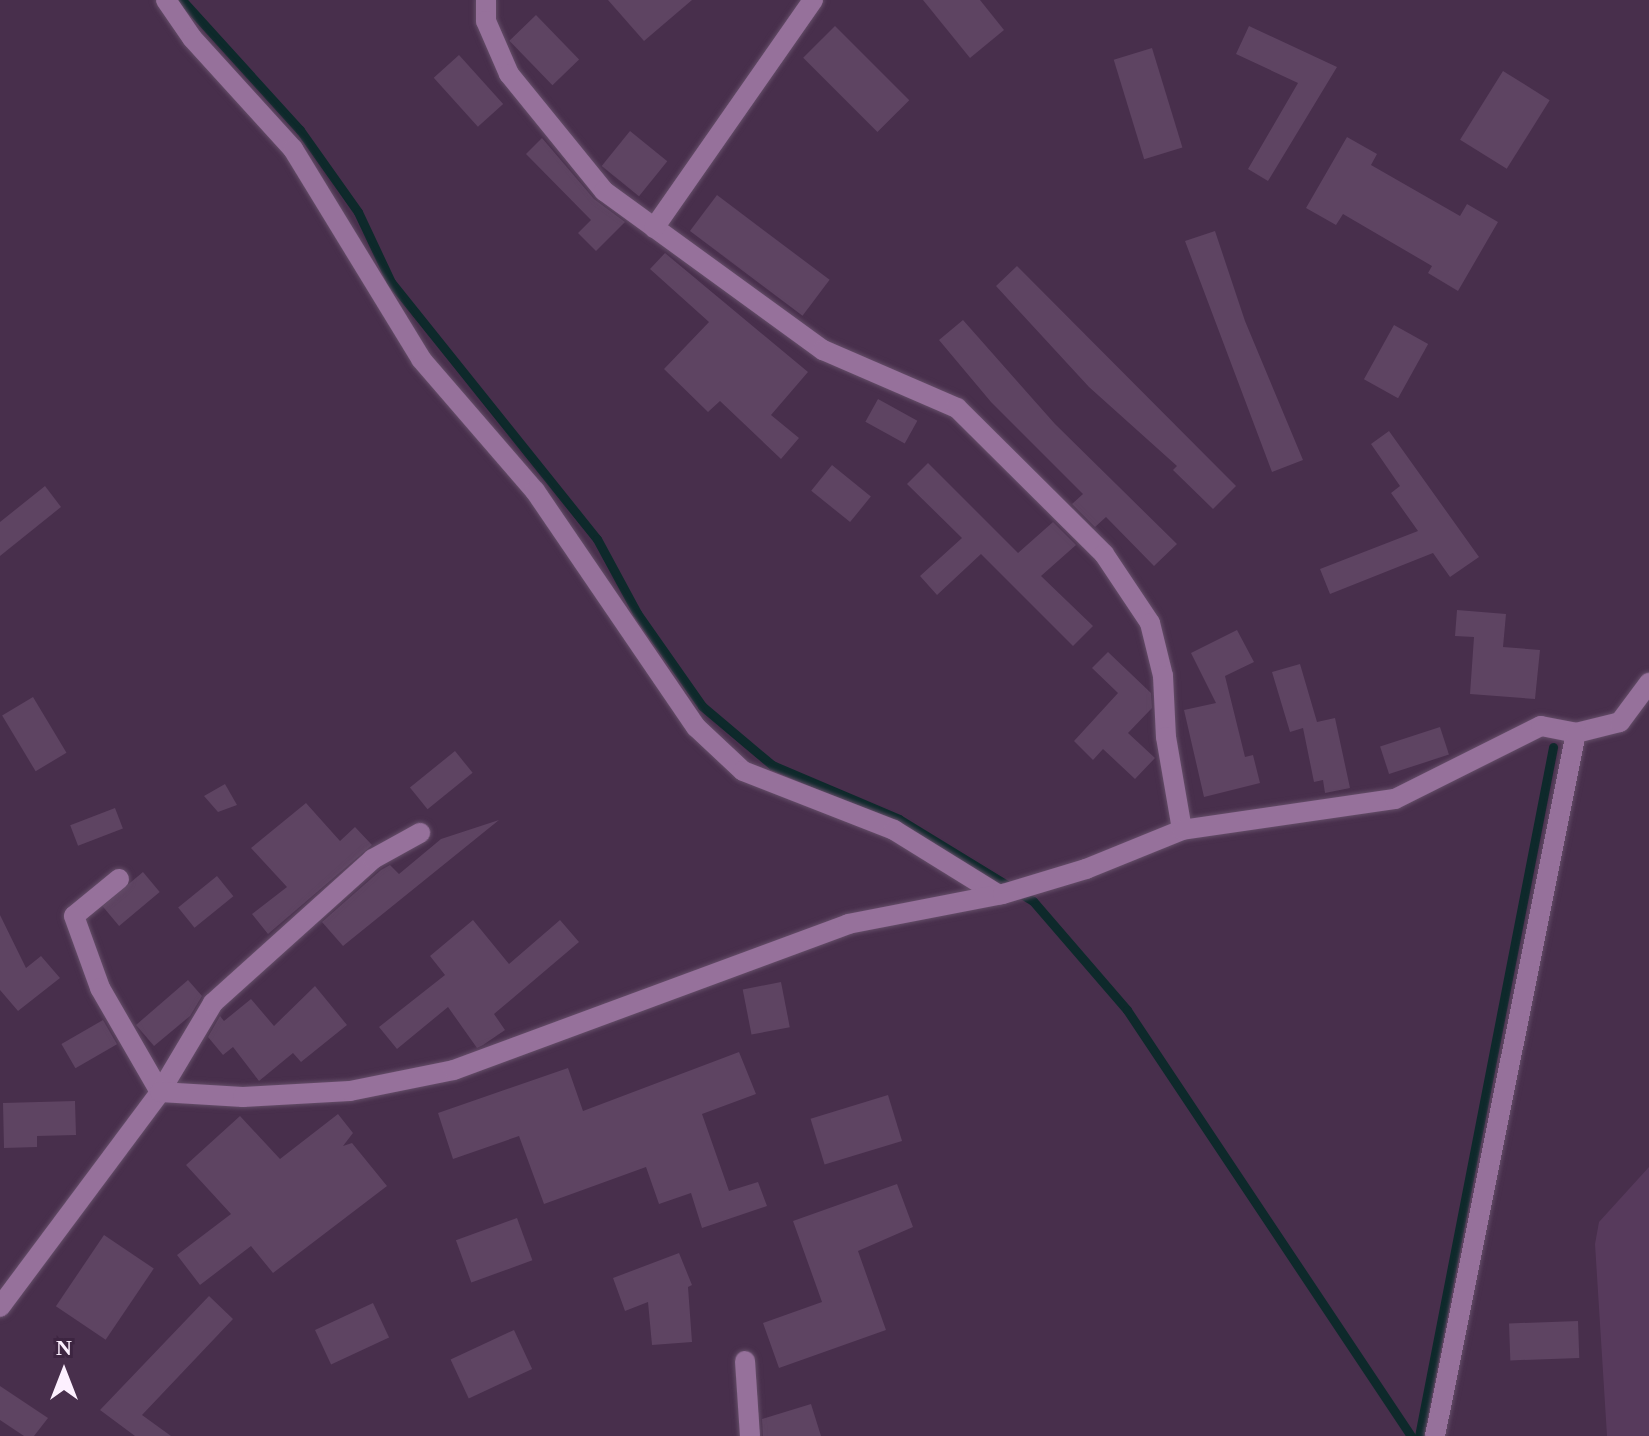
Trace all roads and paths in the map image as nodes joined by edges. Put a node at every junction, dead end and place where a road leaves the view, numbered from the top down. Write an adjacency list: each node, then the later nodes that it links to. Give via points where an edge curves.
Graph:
1 (166, 0): 10 (street, via 192,38 293,149 421,359 535,491 696,727 743,771 894,830)
2 (486, 0): 4 (street, via 486,21 509,74 604,191)
3 (813, 0): 4 (street)
4 (654, 228): 7 (street, via 823,350 957,408 1104,554 1150,623 1163,676 1166,737)
5 (1649, 683): 6 (street, via 1620,722)
6 (1576, 733): 7 (street, via 1541,726 1395,799); 15 (street)
7 (1182, 830): 10 (street)
8 (420, 833): 11 (street, via 373,859 213,1003)
9 (119, 879): 11 (street, via 74,916 100,988)
10 (1001, 894): 11 (street, via 848,924 454,1070 350,1091 243,1097)
11 (160, 1092): 12 (street)
12 (0, 1307)
13 (745, 1361): 14 (street)
14 (750, 1436)
15 (1435, 1436)

